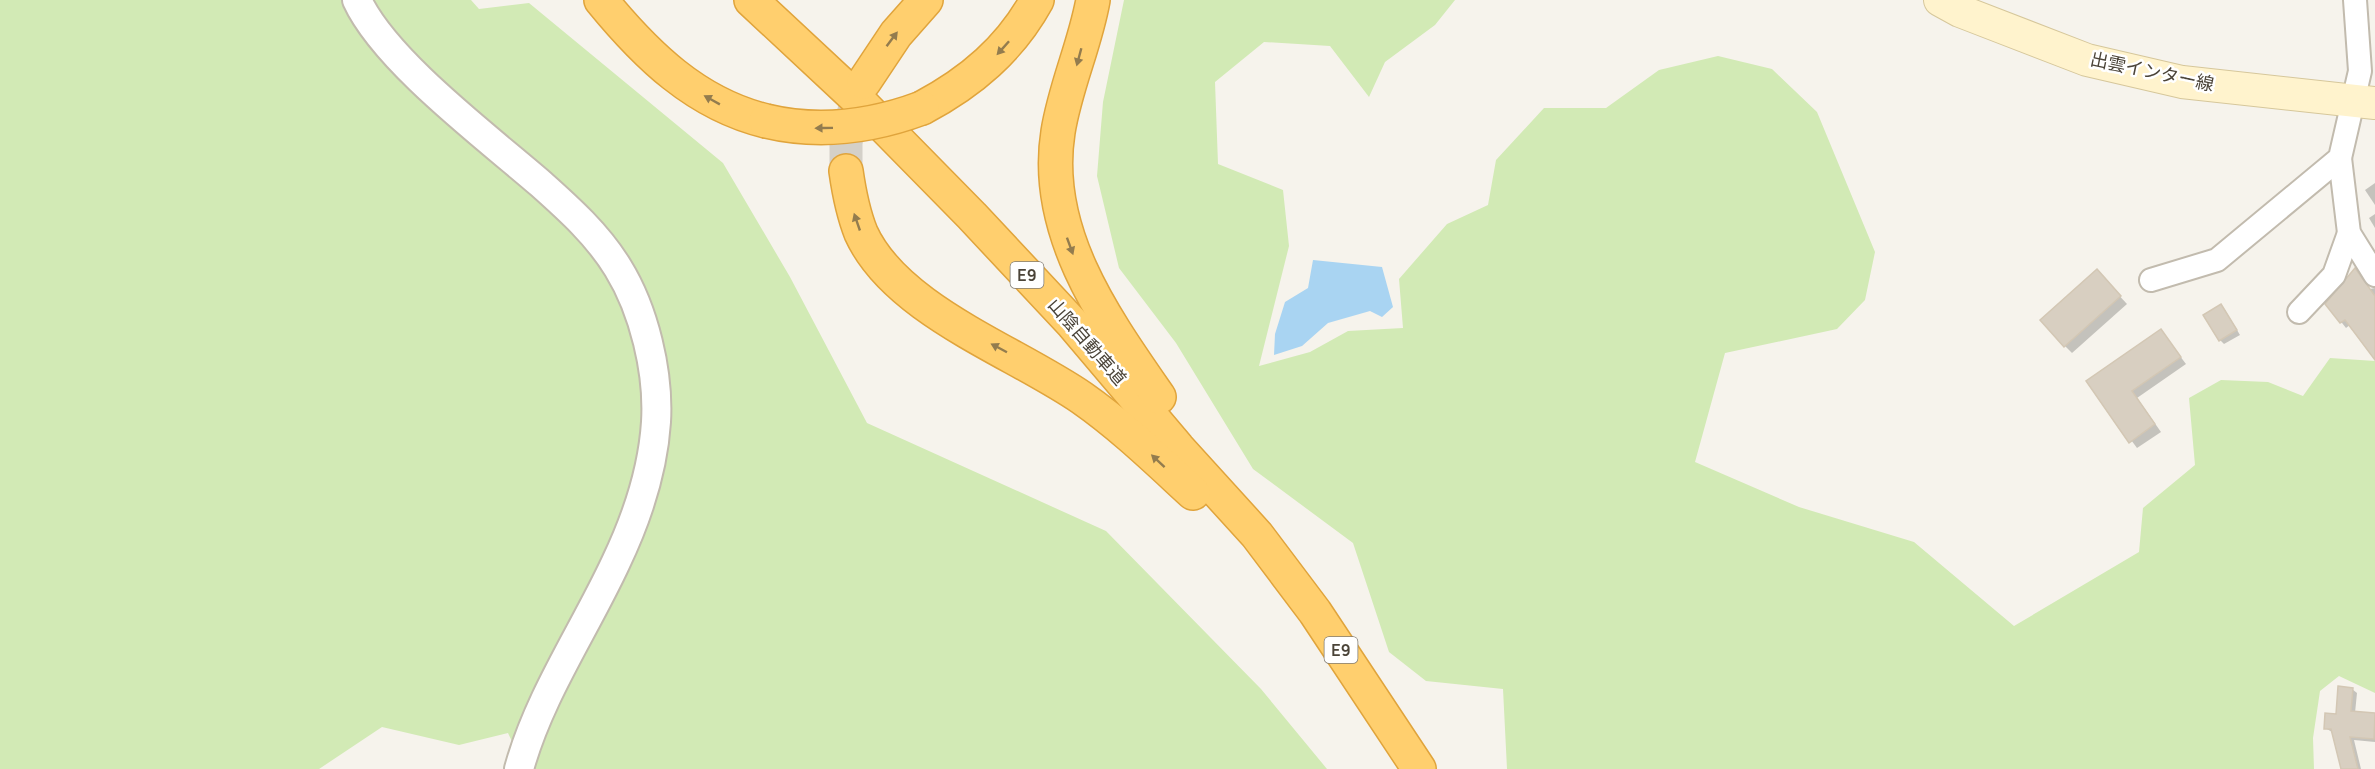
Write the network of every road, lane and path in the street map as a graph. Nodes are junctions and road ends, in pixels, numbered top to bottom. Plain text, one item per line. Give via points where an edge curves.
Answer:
1 (357, 0) edge
2 (602, 0) edge
3 (751, 0) edge
4 (926, 0) edge
5 (1037, 0) edge
6 (1093, 0) edge
7 (1940, 0) edge
8 (2355, 0) edge
9 (2367, 71) edge
10 (865, 96) junction
11 (2365, 102) edge
12 (2340, 158) junction
13 (846, 171) tunnel mouth
14 (2349, 233) junction
15 (2375, 275) edge
16 (2151, 280) dead end
17 (2300, 312) dead end
18 (1252, 539) junction
19 (519, 769) edge
20 (1405, 769) edge
21 (1419, 769) edge

1 - 19 street via 389,46 426,83 597,238 619,268 640,317 653,374 656,422 636,516 528,734
5 -> 2 highway, bridge via 1007,44 955,91 890,119 852,127 815,128 766,121 716,103 684,84 654,59
3 - 10 highway, E9
10 -> 4 highway via 896,34
6 -> 18 highway via 1058,132 1054,189 1070,249 1108,322
7 - 11 main road, 出雲インター線 via 2087,60 2182,82
8 - 9 street
9 - 11 street
10 - 18 highway, 山陰自動車道 / E9 via 1073,324
11 - 12 street
12 - 14 street
12 - 16 street via 2217,260
18 -> 13 highway via 1121,427 1049,377 948,320 897,281 876,259 861,233 850,201
14 - 15 street
14 - 17 street via 2334,275
18 - 20 highway, 山陰自動車道 / E9
18 - 21 highway, 山陰自動車道 / E9 via 1315,612

